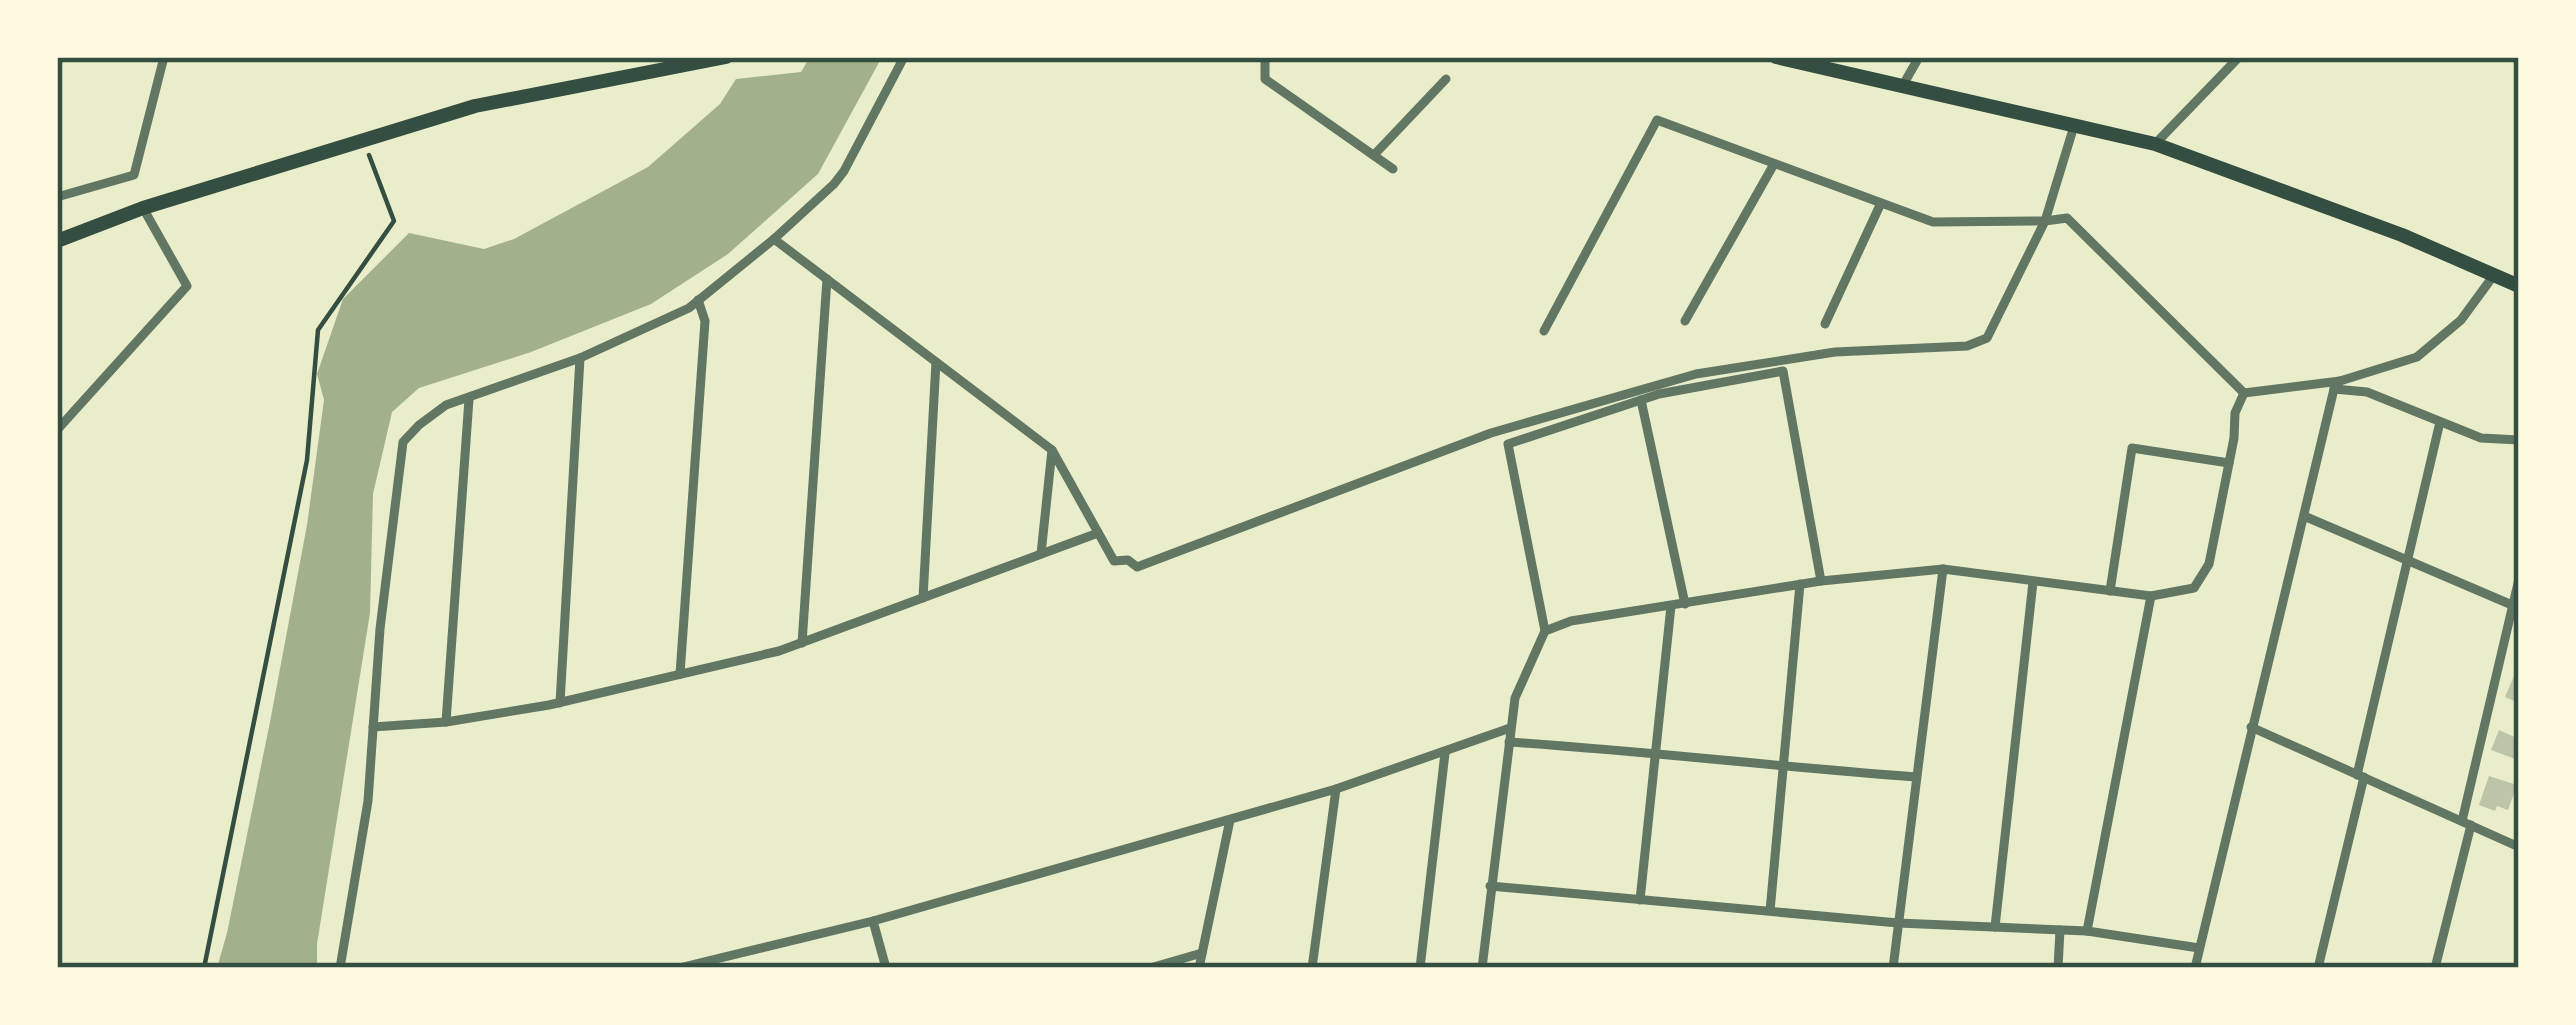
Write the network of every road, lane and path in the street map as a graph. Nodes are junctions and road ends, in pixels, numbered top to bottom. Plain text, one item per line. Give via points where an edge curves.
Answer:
1 (164, 57) edge
2 (726, 57) edge
3 (904, 57) edge
4 (1265, 57) edge
5 (1776, 57) edge
6 (1918, 57) edge
7 (2239, 57) edge
8 (1446, 79) dead end
9 (1903, 85) junction
10 (2074, 126) junction
11 (363, 140) junction
12 (2155, 144) junction
13 (1374, 155) junction
14 (1774, 164) junction
15 (1393, 169) dead end
16 (57, 197) edge
17 (1881, 203) junction
18 (142, 208) junction
19 (2045, 221) junction
20 (774, 239) junction
21 (58, 244) edge
22 (2494, 275) junction
23 (826, 279) junction
24 (2518, 285) edge
25 (698, 300) junction
26 (1685, 321) dead end
27 (1825, 324) dead end
28 (1544, 331) dead end
29 (580, 358) junction
30 (936, 362) junction
31 (2337, 385) junction
32 (2244, 393) junction
33 (469, 399) junction
34 (1641, 400) junction
35 (2440, 422) junction
36 (57, 430) edge
37 (2519, 440) edge
38 (1052, 450) junction
39 (2229, 463) junction
40 (2304, 516) junction
41 (1098, 533) junction
42 (1041, 554) junction
43 (2408, 561) junction
44 (1943, 568) junction
45 (2519, 579) edge
46 (1821, 581) junction
47 (2033, 582) junction
48 (1800, 584) junction
49 (2110, 591) junction
50 (2151, 596) junction
51 (923, 598) junction
52 (1684, 604) junction
53 (1671, 606) junction
54 (2516, 607) edge
55 (1545, 631) junction
56 (802, 643) junction
57 (680, 674) junction
58 (560, 703) junction
59 (446, 722) junction
60 (373, 727) junction
61 (2251, 727) junction
62 (1510, 728) junction
63 (1509, 742) junction
64 (1655, 752) junction
65 (1445, 753) junction
66 (1783, 767) junction
67 (2361, 776) junction
68 (1916, 777) junction
69 (1336, 789) junction
70 (1230, 820) junction
71 (2466, 823) junction
72 (2519, 847) edge
73 (1490, 886) junction
74 (1640, 900) junction
75 (1770, 911) junction
76 (873, 921) junction
77 (1898, 923) junction
78 (1995, 927) junction
79 (2060, 930) junction
80 (2087, 931) junction
81 (2199, 947) junction
82 (1202, 952) junction
83 (204, 968) edge
84 (340, 968) edge
85 (679, 968) edge
86 (886, 968) edge
87 (1150, 968) edge
88 (1199, 968) edge
89 (1312, 968) edge
90 (1420, 968) edge
91 (1482, 968) edge
92 (1893, 968) edge
93 (2058, 968) edge
94 (2195, 968) edge
95 (2318, 968) edge
96 (2435, 968) edge

1 - 16 street via 134,175
2 - 11 main road via 475,106
3 - 20 street via 835,184
4 - 13 street via 1265,79
5 - 9 main road
6 - 9 street
7 - 12 street
8 - 13 street
9 - 10 main road
10 - 12 main road
10 - 19 street
11 - 18 main road
11 - 83 path via 394,221 318,330 307,460
12 - 22 main road
13 - 15 street
14 - 17 street
14 - 26 street
14 - 28 street via 1657,120
17 - 19 street via 1933,222
17 - 27 street
18 - 21 main road
18 - 36 street via 187,286
19 - 32 street via 2067,218
19 - 41 street via 1987,338 1967,346 1835,352 1696,374 1491,433 1137,567 1114,561
20 - 23 street
20 - 25 street
22 - 24 main road
22 - 31 street via 2461,320 2417,357
23 - 30 street
23 - 56 street
25 - 29 street
25 - 57 street via 705,321
29 - 33 street
29 - 58 street
30 - 38 street
30 - 51 street
31 - 32 street
31 - 35 street
31 - 40 street
32 - 39 street
33 - 59 street
33 - 60 street via 446,405 403,442
34 - 46 street via 1783,371
34 - 52 street
34 - 55 street via 1508,444
35 - 37 street via 2481,438
35 - 43 street
38 - 41 street
38 - 42 street
39 - 49 street via 2132,448
39 - 50 street via 2209,564 2194,588
40 - 43 street
40 - 61 street
41 - 42 street
42 - 51 street
43 - 54 street
43 - 67 street
44 - 46 street
44 - 47 street
44 - 68 street
45 - 54 street
46 - 48 street
47 - 49 street
47 - 78 street
48 - 52 street
48 - 66 street
49 - 50 street
50 - 80 street
51 - 56 street
52 - 53 street
53 - 55 street
53 - 64 street
54 - 71 street
55 - 62 street
56 - 57 street
57 - 58 street
58 - 59 street
59 - 60 street
60 - 84 street
61 - 67 street
61 - 81 street
62 - 63 street
62 - 65 street
63 - 64 street
63 - 73 street
64 - 66 street
64 - 74 street
65 - 69 street
65 - 90 street
66 - 68 street
66 - 75 street
67 - 71 street
67 - 95 street
68 - 77 street
69 - 70 street
69 - 89 street
70 - 76 street
70 - 82 street
71 - 72 street
71 - 96 street
73 - 74 street
73 - 91 street
74 - 75 street
75 - 77 street
76 - 85 street
76 - 86 street
77 - 78 street
77 - 92 street
78 - 79 street
79 - 80 street
79 - 93 street
80 - 81 street
81 - 94 street
82 - 87 street
82 - 88 street

